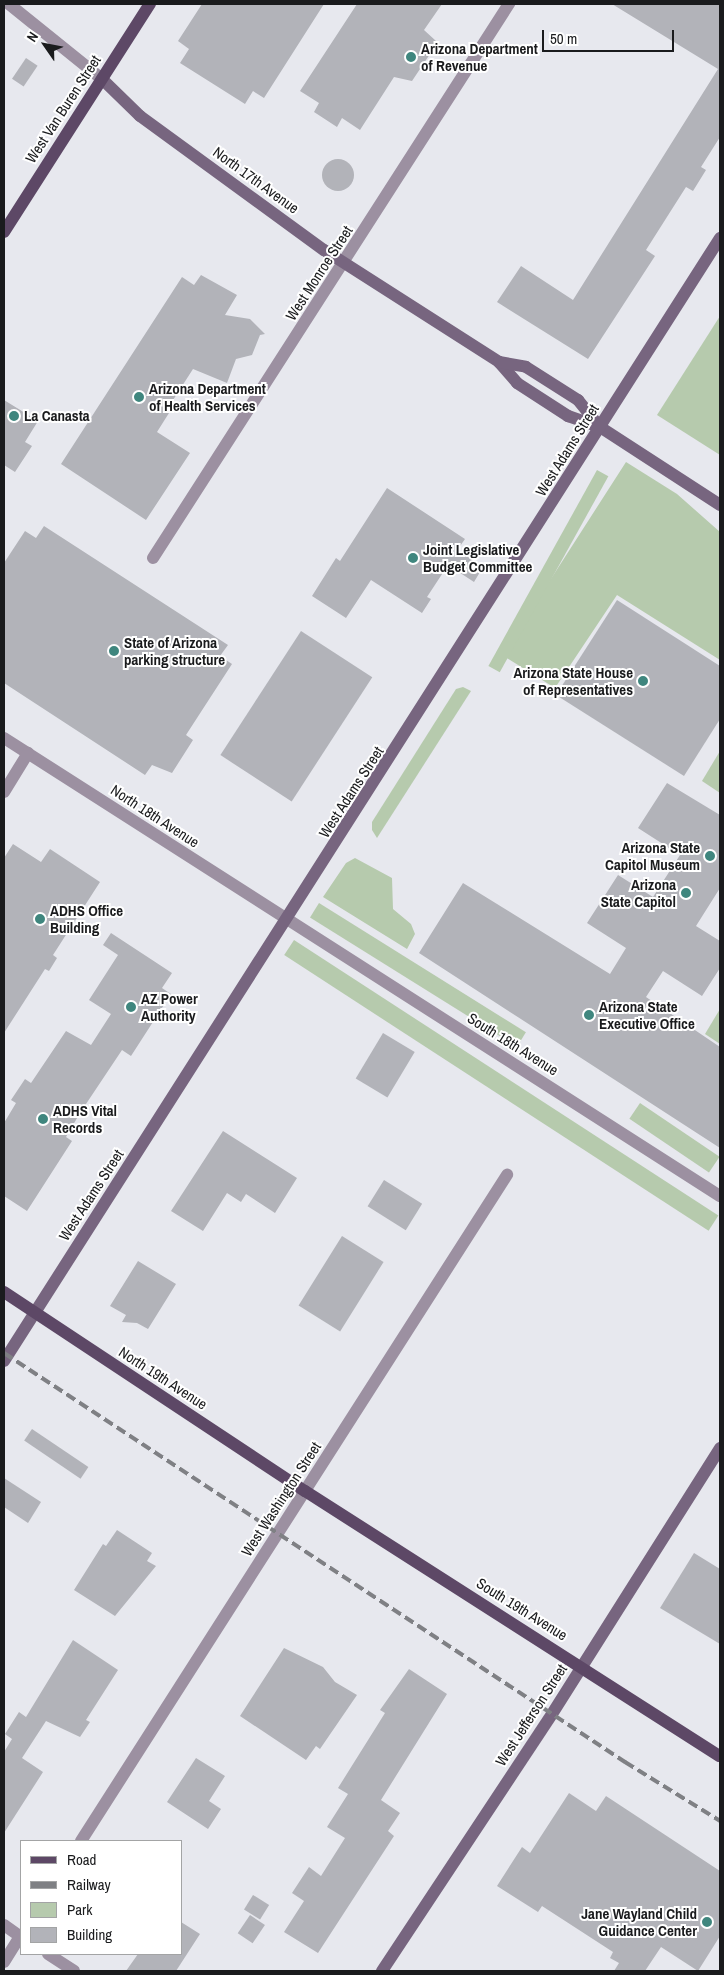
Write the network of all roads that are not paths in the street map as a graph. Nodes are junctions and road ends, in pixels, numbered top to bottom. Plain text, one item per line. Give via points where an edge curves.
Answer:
1 (9, 4) edge
2 (150, 4) edge
3 (509, 4) edge
4 (102, 79) junction
5 (4, 232) edge
6 (720, 238) edge
7 (345, 263) junction
8 (499, 362) junction
9 (600, 427) junction
10 (720, 505) edge
11 (153, 558) dead end
12 (4, 738) edge
13 (28, 753) junction
14 (4, 792) edge
15 (288, 920) junction
16 (507, 1175) dead end
17 (720, 1196) edge
18 (4, 1292) edge
19 (35, 1312) junction
20 (4, 1361) edge
21 (720, 1448) edge
22 (305, 1491) junction
23 (581, 1666) junction
24 (720, 1756) edge
25 (82, 1840) edge
26 (4, 1926) edge
27 (20, 1935) edge
28 (20, 1938) edge
29 (50, 1955) edge
30 (4, 1962) edge
31 (74, 1971) edge
32 (382, 1971) edge

1 - 4 street, North 17th Avenue
2 - 4 main road, West Van Buren Street
3 - 7 street, West Monroe Street
4 - 5 main road, West Van Buren Street
4 - 7 main road, North 17th Avenue via 140,116
6 - 9 main road, West Adams Street
7 - 8 main road, North 17th Avenue
7 - 11 street, West Monroe Street
8 - 9 main road, North 17th Avenue via 517,383 568,416
8 - 9 main road, North 17th Avenue via 526,366 578,400
9 - 10 main road, North 17th Avenue
9 - 15 main road, West Adams Street
12 - 13 street, North 18th Avenue
13 - 14 street
13 - 15 street, North 18th Avenue
15 - 17 street, South 18th Avenue
15 - 19 main road, West Adams Street
16 - 22 street, West Washington Street
18 - 19 main road, North 19th Avenue
19 - 20 main road, West Adams Street
19 - 22 main road, North 19th Avenue
21 - 23 main road, West Jefferson Street
22 - 23 main road, South 19th Avenue
22 - 25 street, West Washington Street
23 - 24 main road, South 19th Avenue
23 - 32 main road, West Jefferson Street
26 - 27 street
28 - 30 street
29 - 31 street

